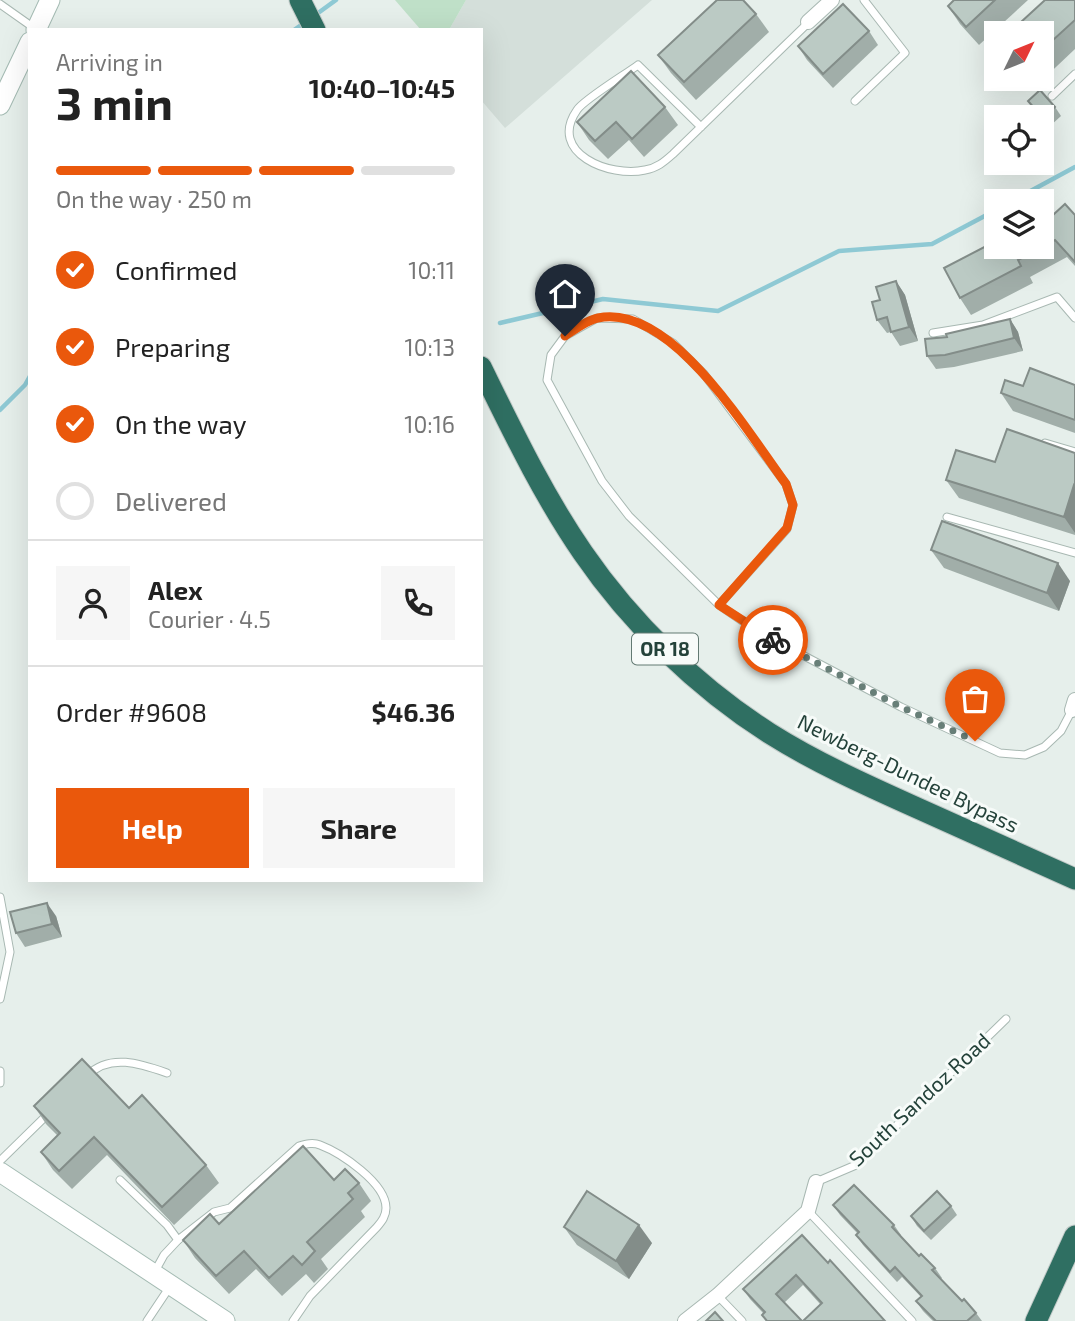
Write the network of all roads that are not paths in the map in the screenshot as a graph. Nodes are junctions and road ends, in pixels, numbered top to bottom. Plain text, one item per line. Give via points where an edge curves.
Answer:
1 (50, 0) edge
2 (300, 0) edge
3 (832, 0) edge
4 (864, 0) edge
5 (0, 4) edge
6 (808, 22) joint
7 (33, 28) edge
8 (37, 28) edge
9 (314, 28) edge
10 (28, 46) edge
11 (1075, 75) edge
12 (1052, 96) dead end
13 (855, 101) dead end
14 (0, 105) edge
15 (701, 127) junction
16 (1075, 318) edge
17 (933, 333) dead end
18 (483, 371) edge
19 (1036, 440) edge
20 (1075, 452) edge
21 (947, 517) dead end
22 (1075, 552) edge
23 (719, 605) junction
24 (1074, 705) edge
25 (1075, 879) edge
26 (0, 897) edge
27 (0, 999) edge
28 (1006, 1019) dead end
29 (0, 1071) edge
30 (167, 1073) dead end
31 (85, 1078) edge
32 (0, 1083) edge
33 (55, 1107) edge
34 (0, 1161) edge
35 (0, 1172) edge
36 (120, 1180) edge
37 (816, 1182) joint
38 (808, 1211) junction
39 (1075, 1236) edge
40 (178, 1240) junction
41 (154, 1273) junction
42 (172, 1285) junction
43 (718, 1295) junction
44 (148, 1320) edge
45 (225, 1321) edge
46 (293, 1321) edge
47 (685, 1321) edge
48 (742, 1321) edge
49 (912, 1321) edge
50 (1036, 1321) edge

1 - 8 main road
2 - 9 highway
3 - 6 street
4 - 13 lane via 905,54
5 - 7 lane
6 - 15 lane
10 - 14 main road
11 - 12 lane
15 - 15 lane via 659,166 642,171 612,171 592,162 570,144 567,134 577,108 638,65
16 - 17 lane via 1057,297 983,325
18 - 25 highway, Newberg-Dundee Bypass / OR 18 via 530,465 583,553 657,642 700,681 768,733 837,770
19 - 20 lane
21 - 22 lane
23 - 23 lane via 629,516 602,481 547,380 551,355 565,336 597,318 633,319 673,342 704,374 786,484 793,505 787,528
23 - 24 lane via 757,631 888,700 1000,753 1025,755 1044,747 1061,731
26 - 27 lane via 10,953
28 - 37 lane, South Sandoz Road via 856,1165
29 - 32 lane
30 - 31 lane via 114,1061 94,1068
33 - 34 lane
35 - 41 main road
36 - 40 lane
37 - 38 street, South Sandoz Road
38 - 43 street
38 - 49 lane
39 - 50 highway
40 - 41 lane
40 - 46 lane via 214,1212 230,1208 299,1146 319,1144 356,1167 384,1199 384,1219 310,1296
41 - 42 main road
42 - 44 lane
42 - 45 main road
43 - 47 street
43 - 48 lane

